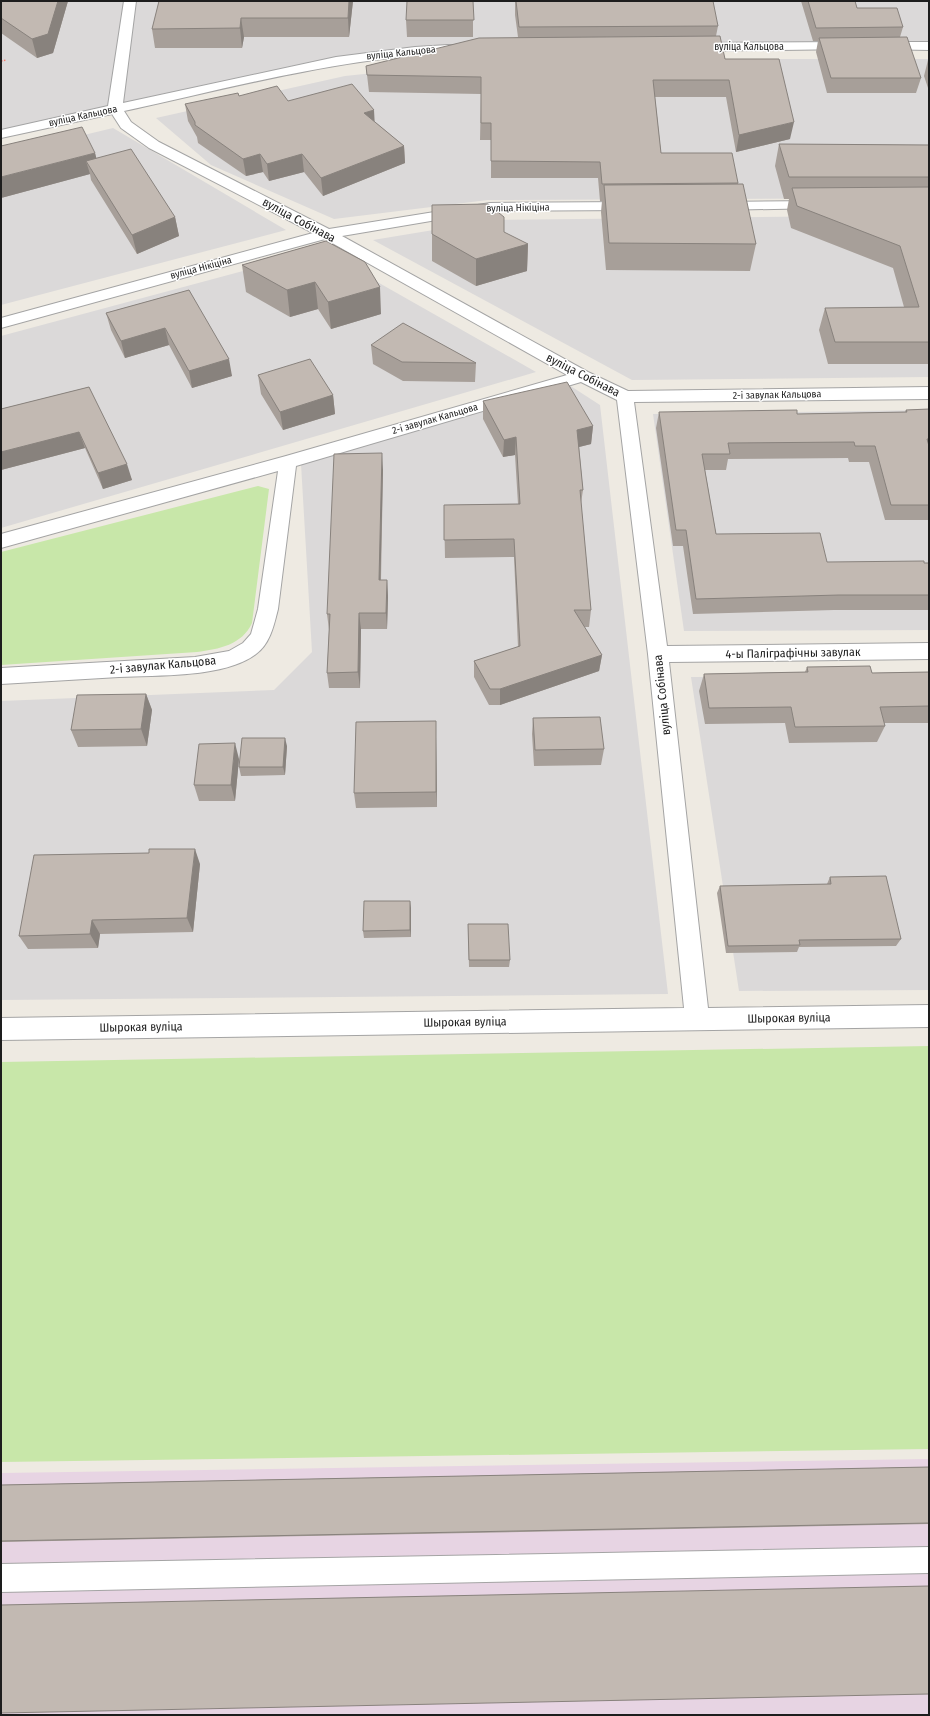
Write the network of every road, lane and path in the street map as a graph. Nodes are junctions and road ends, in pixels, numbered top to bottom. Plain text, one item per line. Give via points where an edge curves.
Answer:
1 (130, 1) edge
2 (929, 46) edge
3 (682, 47) edge
4 (475, 49) edge
5 (6, 60) dead end
6 (1, 61) edge
7 (115, 110) junction
8 (1, 134) edge
9 (829, 205) edge
10 (648, 206) edge
11 (703, 206) edge
12 (327, 234) junction
13 (1, 323) edge
14 (582, 376) junction
15 (929, 393) edge
16 (625, 397) junction
17 (288, 462) junction
18 (1, 541) edge
19 (929, 651) edge
20 (658, 654) junction
21 (1, 676) edge
22 (929, 1016) edge
23 (697, 1019) junction
24 (1, 1029) edge
25 (929, 1560) edge
26 (1, 1578) edge

1 - 7 street
2 - 3 street, вуліца Кальцова
4 - 7 street, вуліца Кальцова via 428,49 336,61
5 - 6 path
7 - 8 street, вуліца Кальцова
7 - 12 street, вуліца Собінава via 126,125 154,145
9 - 11 street
10 - 12 street, вуліца Нікіціна via 490,207
12 - 13 street, вуліца Нікіціна
12 - 14 street, вуліца Собінава
14 - 16 street, вуліца Собінава
14 - 17 street, 2-і завулак Кальцова
15 - 16 street, 2-і завулак Кальцова
16 - 20 street, вуліца Собінава
17 - 18 street, 2-і завулак Кальцова
17 - 21 street, 2-і завулак Кальцова via 268,609 256,643 236,656 195,665
19 - 20 street, 4-ы Паліграфічны завулак
20 - 23 street, вуліца Собінава
22 - 23 street, Шырокая вуліца
23 - 24 street, Шырокая вуліца
25 - 26 lane

